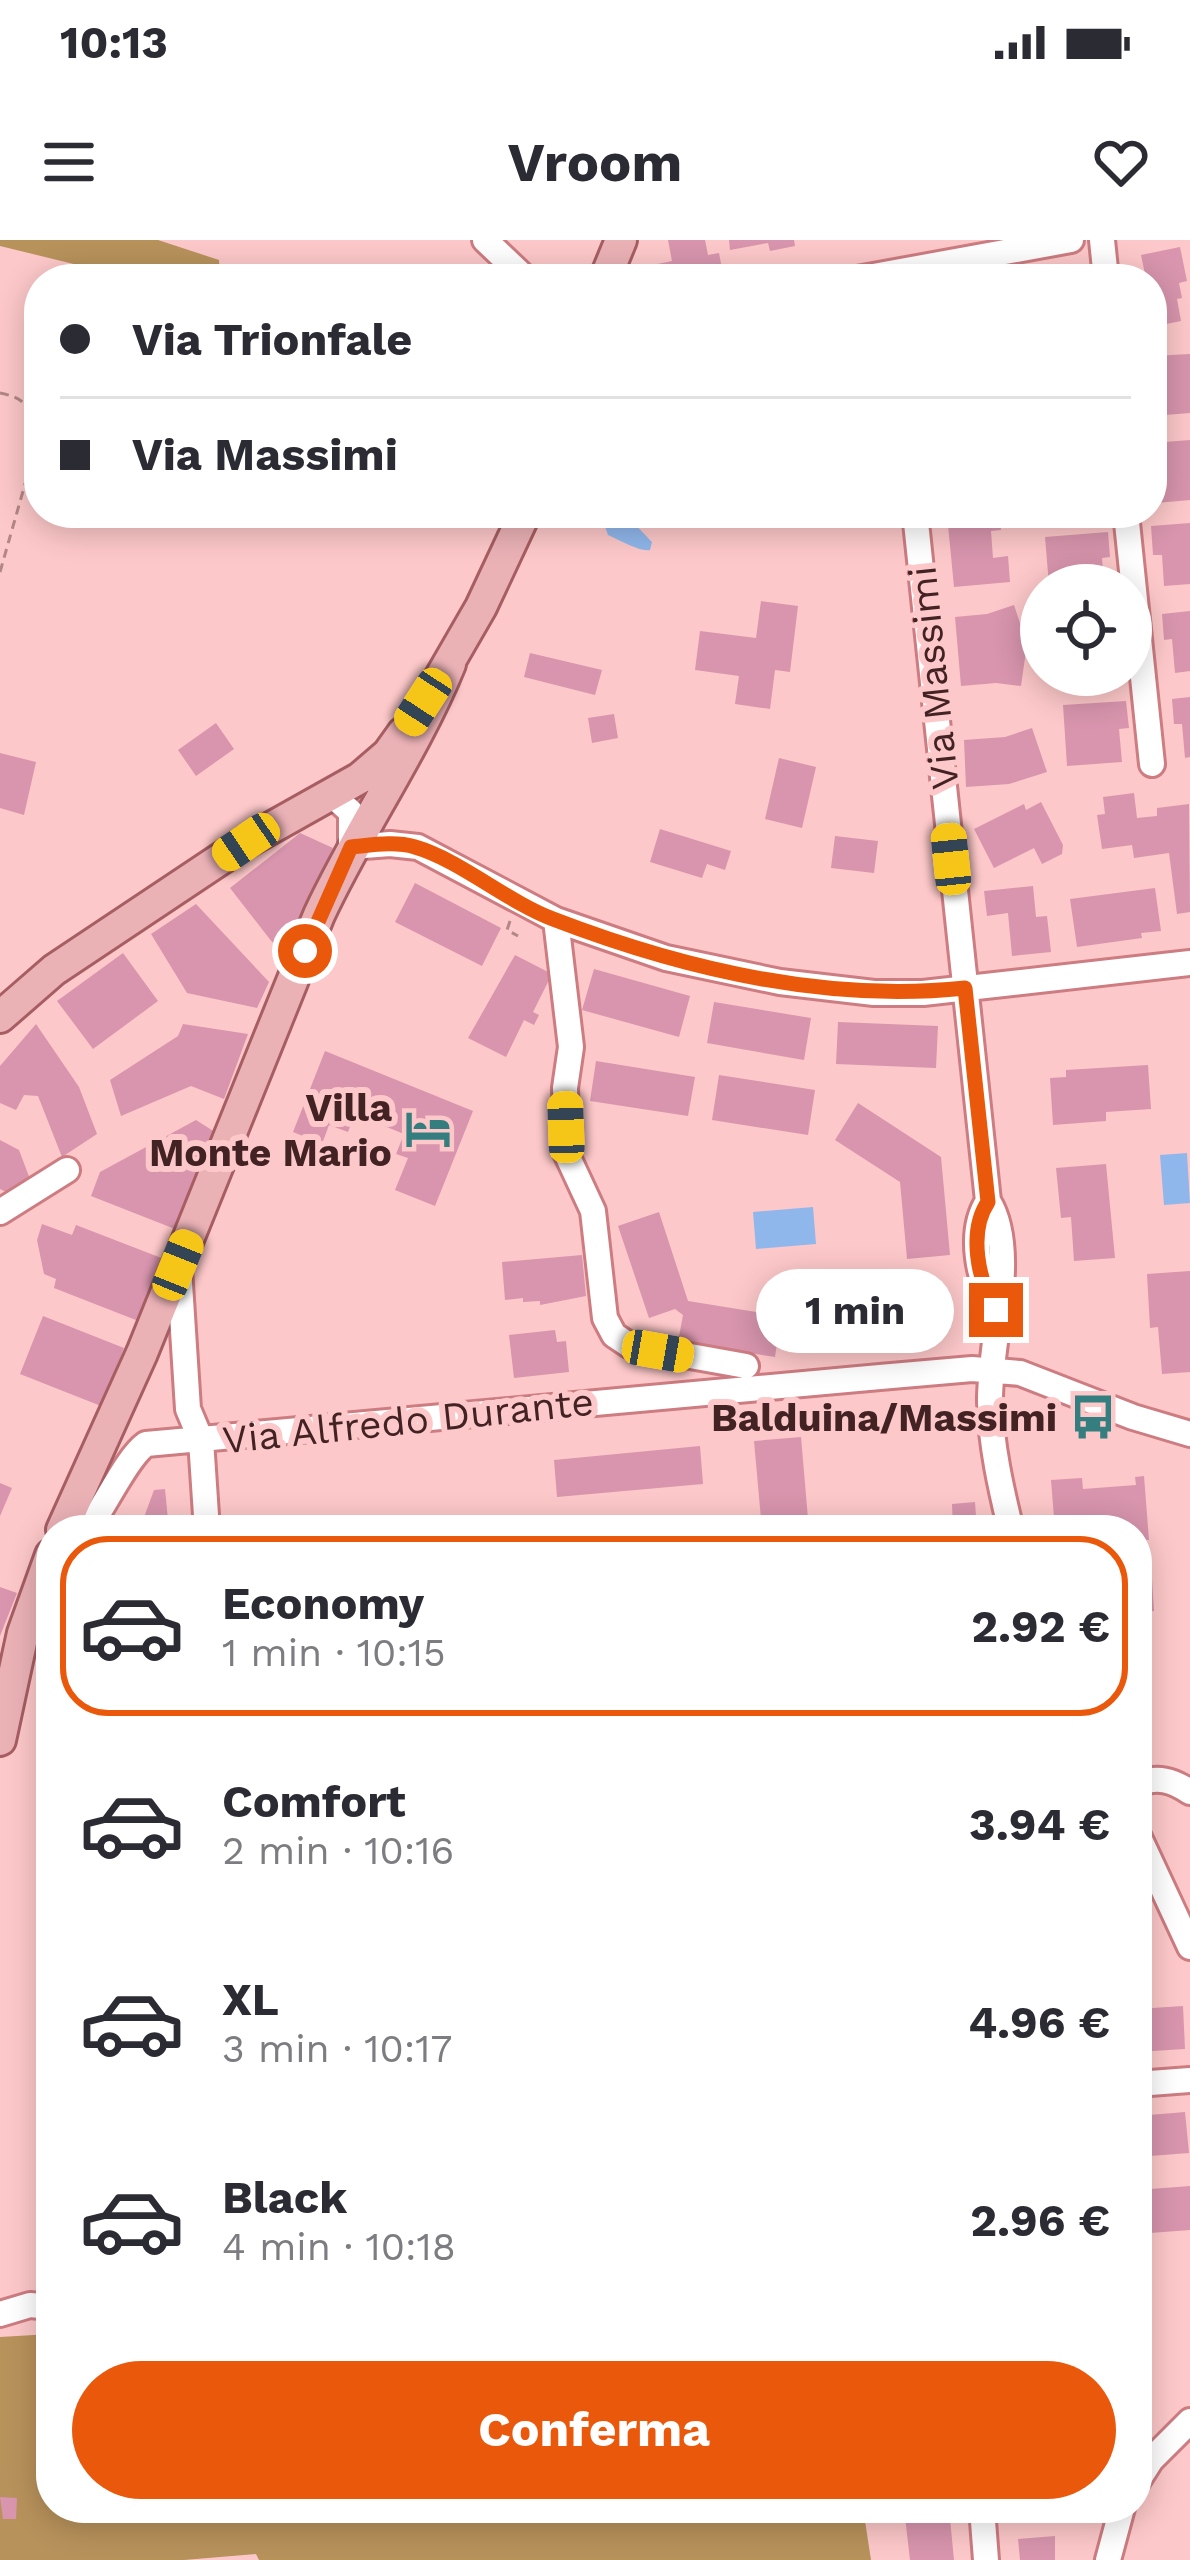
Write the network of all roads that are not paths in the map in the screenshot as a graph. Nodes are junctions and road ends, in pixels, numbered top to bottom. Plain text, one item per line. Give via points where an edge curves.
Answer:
1 (484, 240) edge
2 (1071, 240) edge
3 (510, 264) edge
4 (937, 264) edge
5 (518, 528) edge
6 (917, 528) edge
7 (1128, 528) edge
8 (450, 664) junction
9 (1152, 764) dead end
10 (333, 796) junction
11 (351, 847) junction
12 (556, 920) junction
13 (1190, 963) edge
14 (965, 988) junction
15 (0, 1017) edge
16 (68, 1170) dead end
17 (0, 1212) edge
18 (178, 1265) junction
19 (746, 1366) dead end
20 (991, 1369) junction
21 (1190, 1434) edge
22 (201, 1440) junction
23 (69, 1515) edge
24 (97, 1515) edge
25 (206, 1515) edge
26 (1008, 1515) edge
27 (36, 1601) edge
28 (0, 1740) edge
29 (1152, 1780) edge
30 (1190, 1792) edge
31 (1152, 1865) edge
32 (1190, 1947) edge
33 (1190, 2080) edge
34 (1152, 2083) edge
35 (36, 2306) edge
36 (0, 2314) edge
37 (1190, 2421) edge
38 (1152, 2459) edge
39 (983, 2523) edge
40 (1118, 2523) edge
41 (986, 2560) edge
42 (1108, 2560) edge

1 - 3 street
2 - 4 street
5 - 8 main road
6 - 14 street, Via Massimi
7 - 9 street
8 - 10 main road via 388,754
8 - 11 main road
10 - 11 street via 351,812
10 - 15 main road via 246,842 72,957
11 - 12 street via 418,847
11 - 18 main road
12 - 14 street via 666,958 780,982 874,992
12 - 19 street via 571,1047 567,1155 593,1210 605,1318 629,1345
13 - 14 street
14 - 20 street, Via Massimi via 1003,1287
16 - 17 street
18 - 22 street via 188,1409
18 - 23 main road
20 - 21 street, Via Alfredo Durante via 1042,1379
20 - 22 street, Via Alfredo Durante
20 - 26 street, Via Massimi
22 - 24 street, Via Alfredo Durante via 142,1446
22 - 25 street
27 - 28 main road
29 - 30 street
31 - 32 street
33 - 34 street
35 - 36 street
37 - 38 street
39 - 41 street
40 - 42 street

